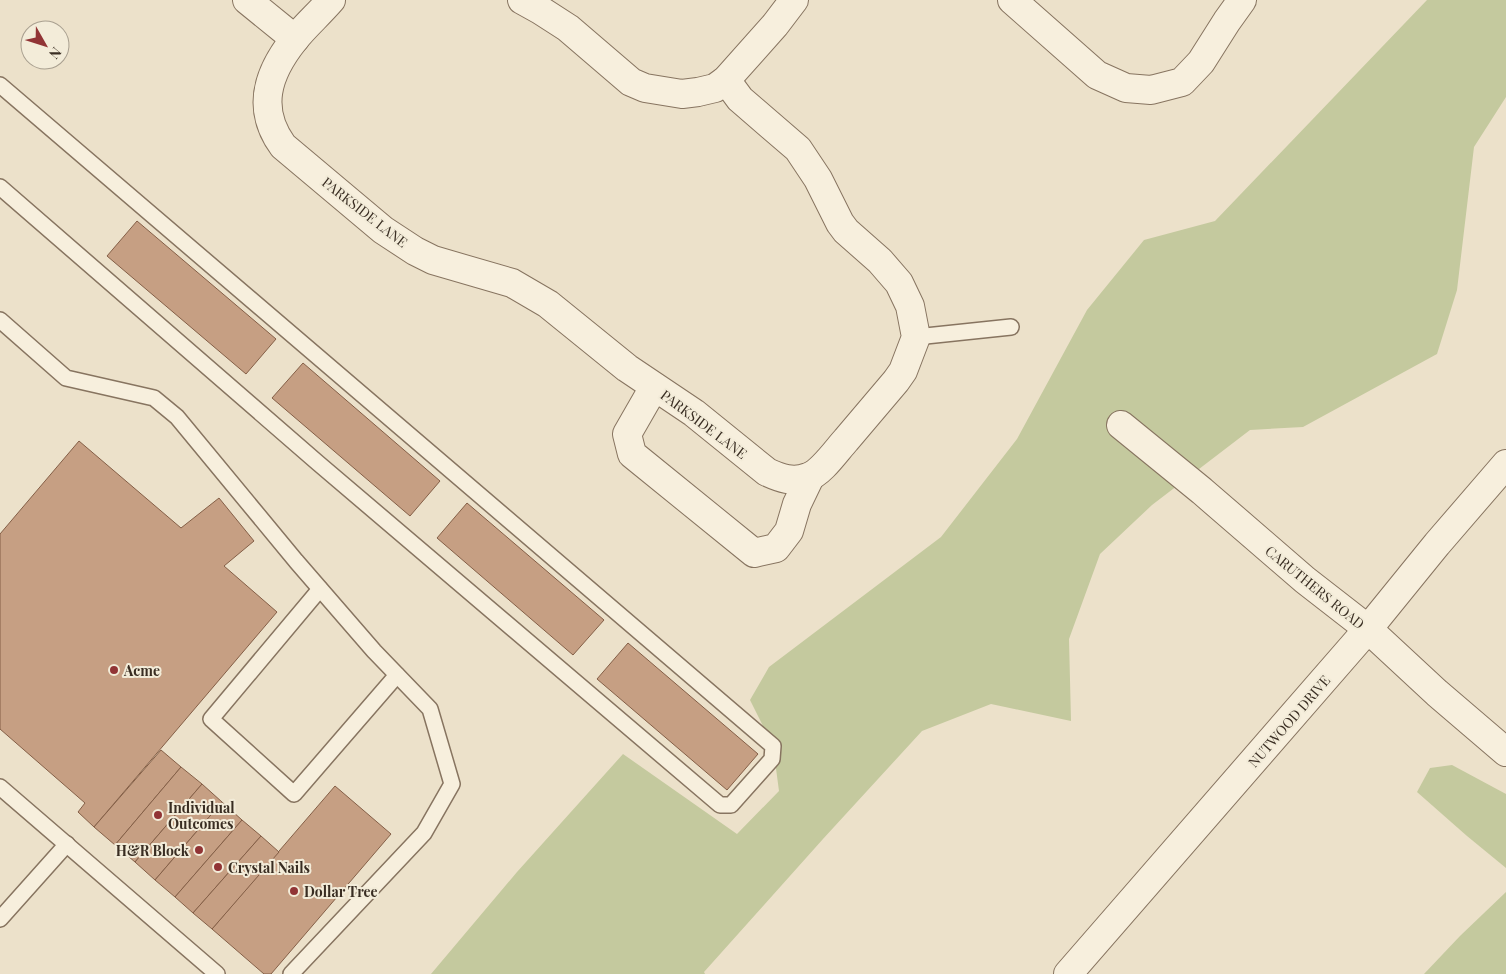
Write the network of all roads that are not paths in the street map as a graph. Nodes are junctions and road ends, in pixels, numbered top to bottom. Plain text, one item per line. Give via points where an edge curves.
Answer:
1 (248, 0) edge
2 (330, 0) edge
3 (522, 0) edge
4 (794, 0) edge
5 (1012, 0) edge
6 (1242, 0) edge
7 (295, 39) junction
8 (726, 80) junction
9 (0, 85) edge
10 (0, 187) edge
11 (0, 320) edge
12 (1012, 327) dead end
13 (916, 337) junction
14 (654, 387) junction
15 (1121, 426) dead end
16 (1506, 464) edge
17 (810, 477) junction
18 (320, 589) junction
19 (1368, 630) junction
20 (397, 675) junction
21 (1506, 752) edge
22 (0, 786) edge
23 (67, 844) junction
24 (0, 919) edge
25 (217, 974) edge
26 (291, 974) edge
27 (1068, 974) edge

1 - 7 street
2 - 7 street, PARKSIDE LANE
3 - 8 street via 568,28 631,82 645,88 682,94 714,88
4 - 8 street
5 - 6 street via 1097,75 1126,88 1151,90 1182,82 1201,62
7 - 14 street, PARKSIDE LANE via 275,69 268,94 269,121 283,146 383,230 415,252 495,276 528,291
8 - 13 street via 740,99 798,149 843,227 899,283 910,306
9 - 10 lane via 773,746 772,759 731,805 720,805
11 - 18 lane via 66,378 154,398 178,417
12 - 13 lane
13 - 17 street via 904,371 826,463
14 - 17 street, PARKSIDE LANE via 694,413 767,472 791,480
14 - 17 street via 627,434 632,454 754,553 776,548 790,531 797,504
15 - 19 street, CARUTHERS ROAD
16 - 19 street, NUTWOOD DRIVE
18 - 20 lane
18 - 20 lane via 211,719 294,794
19 - 21 street, CARUTHERS ROAD
19 - 27 street, NUTWOOD DRIVE
20 - 26 lane via 430,709 452,784 424,833
22 - 23 lane
23 - 24 lane
23 - 25 lane

